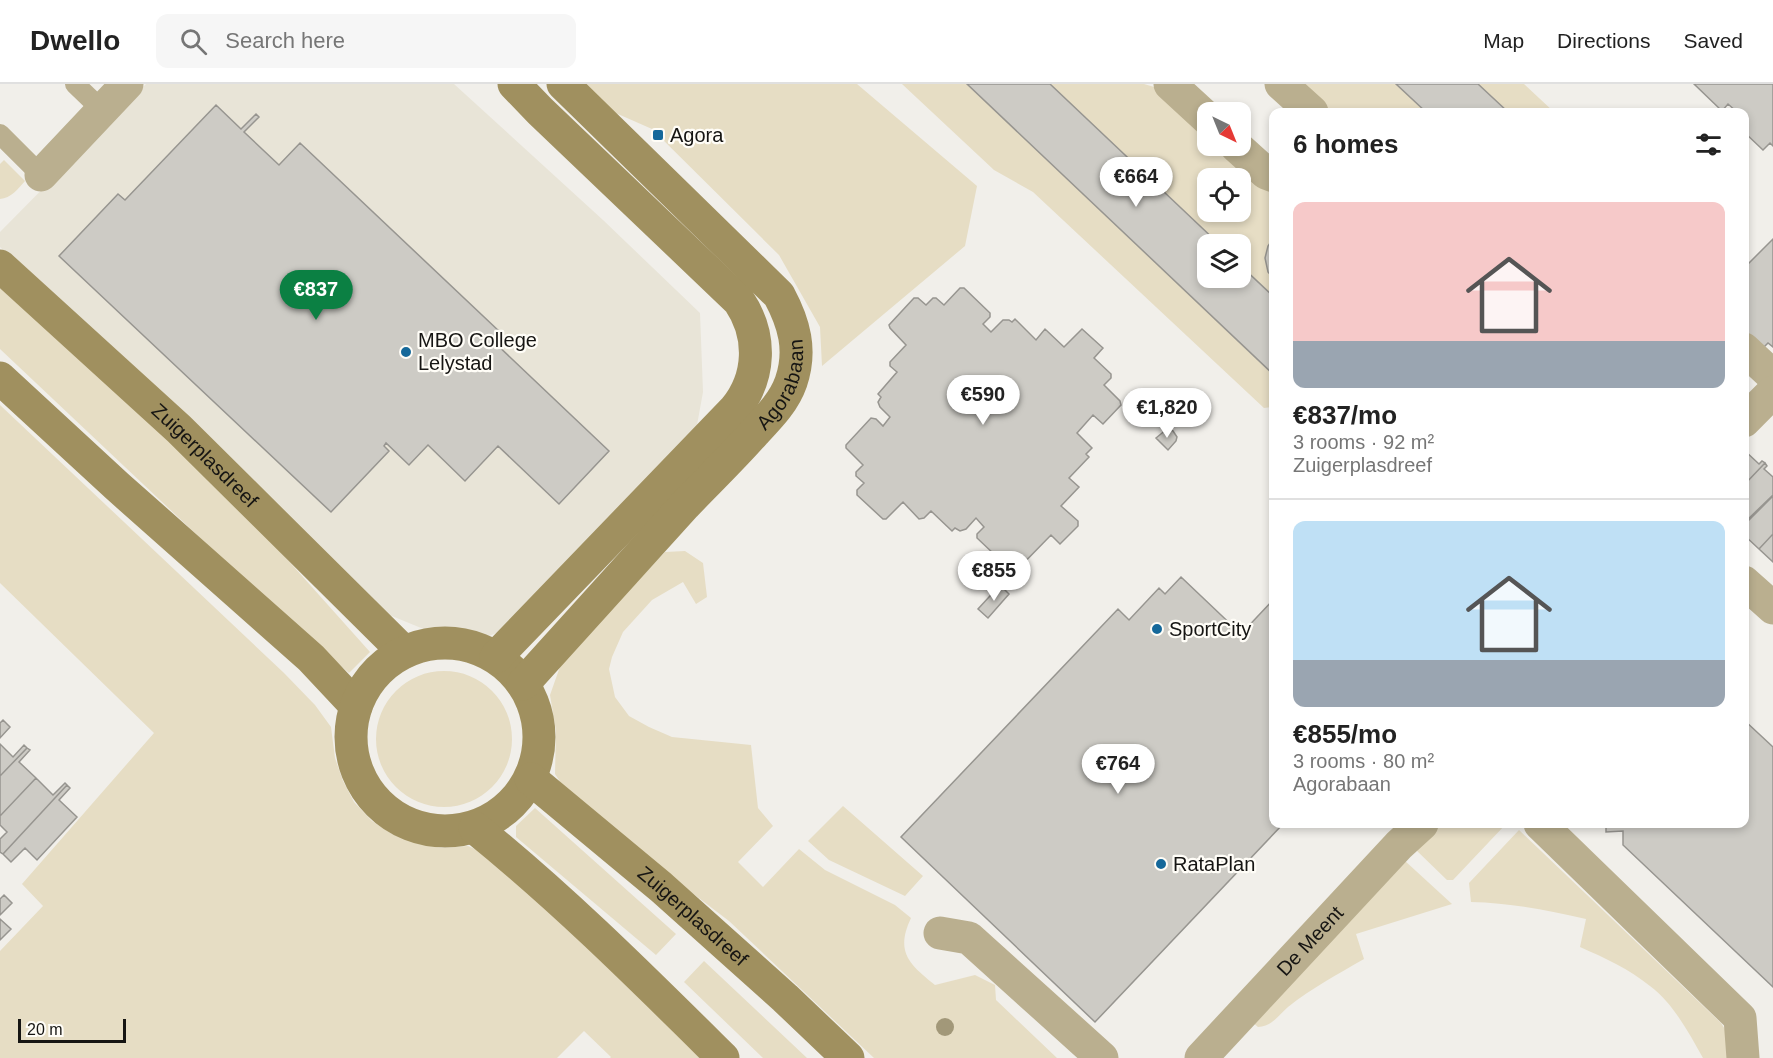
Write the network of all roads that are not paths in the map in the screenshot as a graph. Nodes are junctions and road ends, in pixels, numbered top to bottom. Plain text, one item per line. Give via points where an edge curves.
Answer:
1 (75, 84) edge
2 (127, 84) edge
3 (514, 84) edge
4 (563, 84) edge
5 (1170, 84) edge
6 (1281, 84) edge
7 (1308, 108) edge
8 (1197, 109) edge
9 (102, 110) junction
10 (0, 134) edge
11 (1247, 156) edge
12 (1269, 174) edge
13 (41, 175) joint
14 (0, 266) edge
15 (1749, 354) edge
16 (1773, 376) edge
17 (0, 378) edge
18 (1773, 392) edge
19 (1749, 416) edge
20 (1749, 586) edge
21 (1773, 608) edge
22 (404, 652) junction
23 (496, 657) junction
24 (523, 684) junction
25 (356, 706) junction
26 (531, 779) junction
27 (475, 828) junction
28 (1418, 828) edge
29 (1544, 828) edge
30 (940, 933) dead end
31 (723, 1058) edge
32 (848, 1058) edge
33 (1102, 1058) edge
34 (1201, 1058) edge
35 (1743, 1058) edge

1 - 9 lane
2 - 9 street
3 - 23 main road, Agorabaan via 739,301 753,329 755,367 750,387 735,408
4 - 24 main road, Agorabaan via 779,295 795,334 796,361 791,381 775,410
5 - 8 street
6 - 7 street
9 - 13 street
10 - 13 lane
11 - 12 street
14 - 22 main road, Zuigerplasdreef via 179,429
15 - 16 street
17 - 25 main road via 311,658
18 - 19 street
20 - 21 street
22 - 23 main road via 434,643 466,645
22 - 25 main road via 375,674
23 - 24 main road
24 - 26 main road via 532,698 540,730 540,747
25 - 27 main road via 350,735 354,765 367,792 388,814 415,828 445,833
26 - 27 main road via 507,809
26 - 32 main road, Zuigerplasdreef via 661,887
27 - 31 main road via 615,952
28 - 34 street, De Meent
29 - 35 street via 1740,1018
30 - 33 street via 969,938

